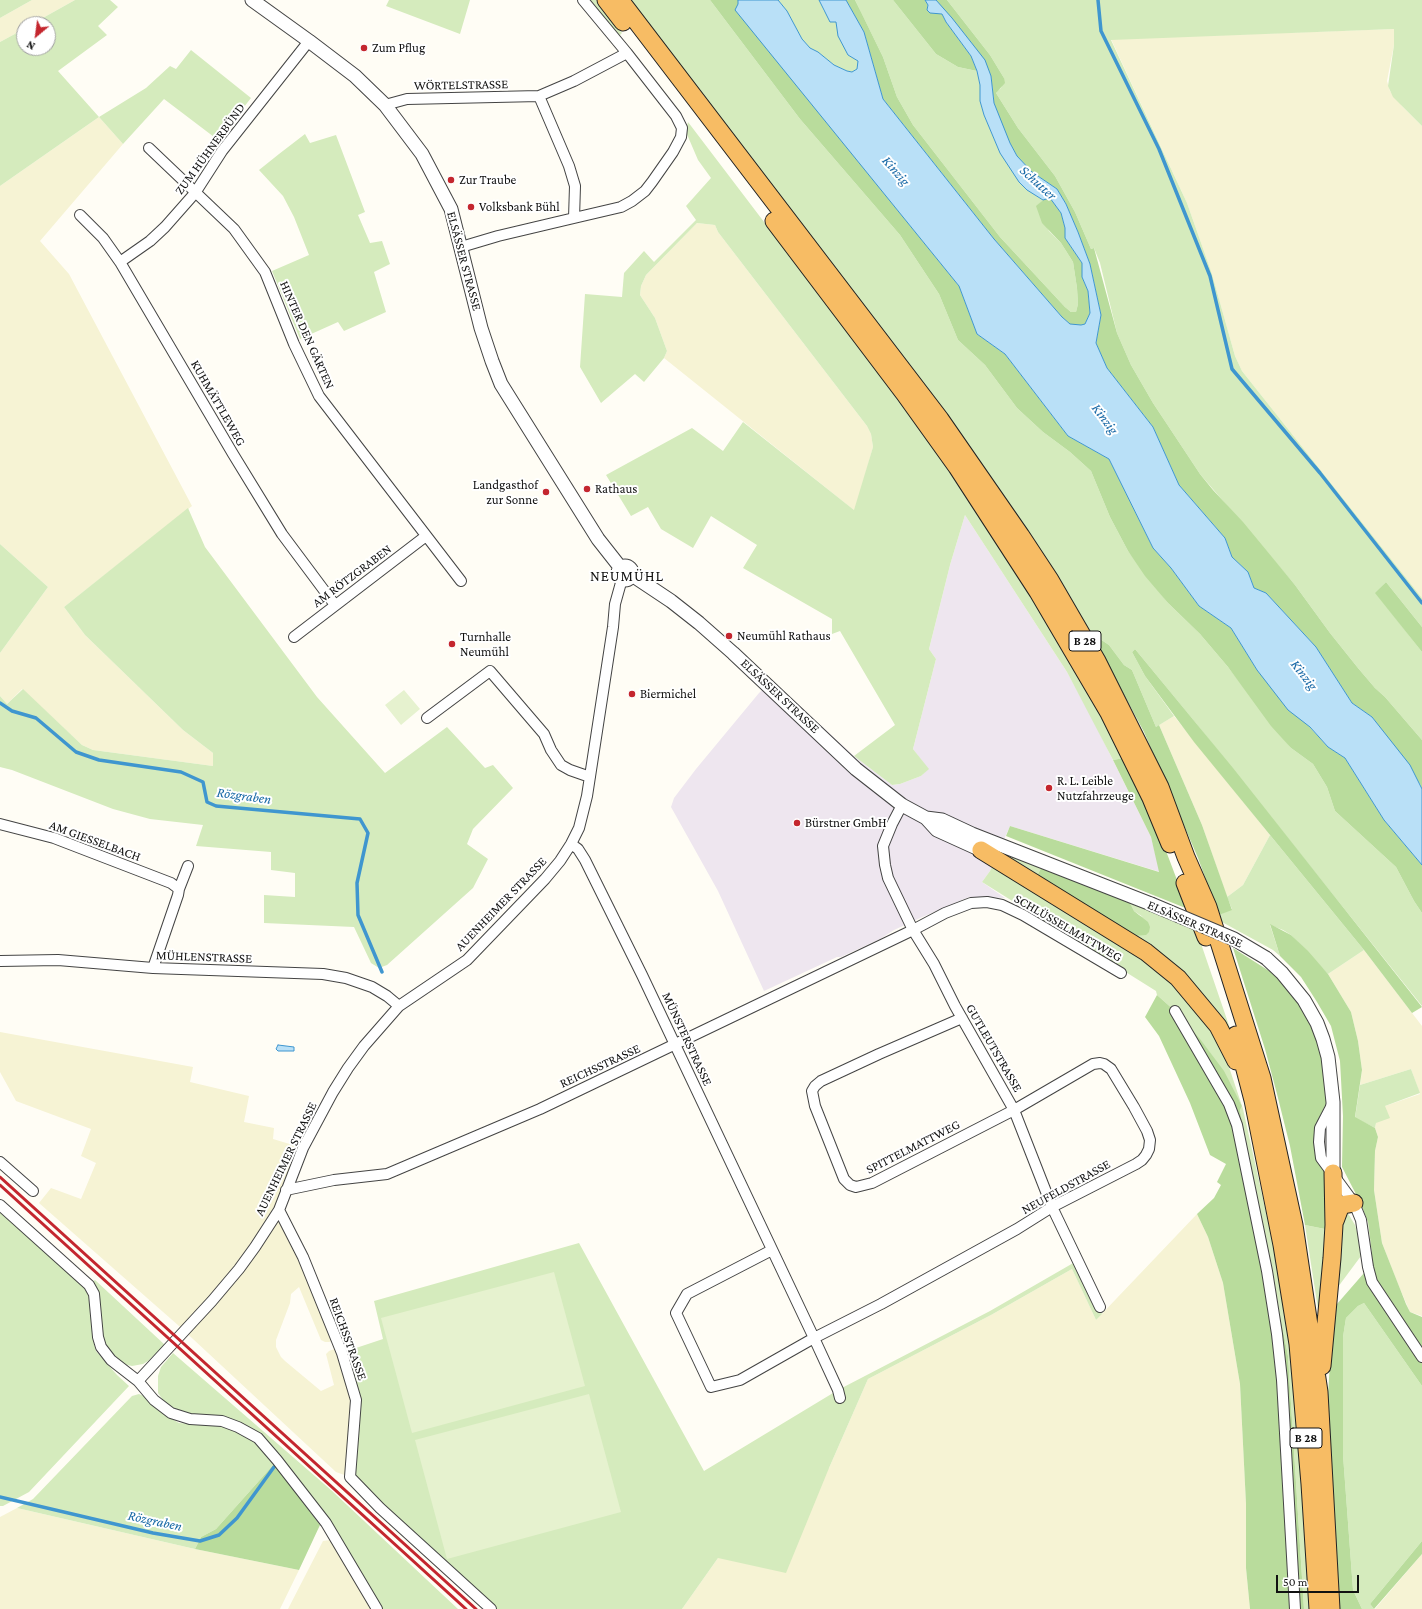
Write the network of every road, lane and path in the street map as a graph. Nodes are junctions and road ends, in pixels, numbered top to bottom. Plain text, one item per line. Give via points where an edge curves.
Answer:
1 (252, 0) edge
2 (583, 0) edge
3 (606, 0) edge
4 (620, 0) edge
5 (309, 41) junction
6 (627, 53) junction
7 (539, 96) junction
8 (385, 105) junction
9 (149, 148) dead end
10 (196, 193) junction
11 (80, 215) dead end
12 (574, 218) junction
13 (462, 247) junction
14 (120, 262) junction
15 (426, 536) junction
16 (625, 574) junction
17 (461, 581) dead end
18 (335, 605) junction
19 (294, 637) dead end
20 (427, 718) dead end
21 (590, 777) junction
22 (902, 805) junction
23 (0, 824) edge
24 (571, 844) junction
25 (986, 846) junction
26 (188, 866) dead end
27 (179, 889) junction
28 (913, 930) junction
29 (0, 961) edge
30 (153, 968) junction
31 (1121, 973) dead end
32 (398, 1006) junction
33 (1175, 1011) dead end
34 (962, 1018) junction
35 (675, 1045) junction
36 (1253, 1100) junction
37 (1014, 1110) junction
38 (0, 1162) edge
39 (1333, 1173) junction
40 (286, 1190) junction
41 (33, 1191) dead end
42 (1354, 1203) junction
43 (0, 1204) edge
44 (1052, 1206) junction
45 (279, 1210) junction
46 (1334, 1225) junction
47 (772, 1250) junction
48 (1100, 1307) dead end
49 (814, 1338) junction
50 (1422, 1357) edge
51 (138, 1381) junction
52 (1319, 1392) junction
53 (840, 1398) dead end
54 (377, 1609) edge
55 (491, 1609) edge
56 (1295, 1609) edge
57 (1318, 1609) edge
58 (1330, 1609) edge

1 - 5 street, ELSÄSSER STRASSE
2 - 6 street
3 - 36 highway, B 28 via 904,393 957,467 1064,633 1109,713 1151,798 1178,862 1225,996
4 - 52 highway, B 28 via 961,450 1050,580 1119,703 1160,787 1208,907 1262,1078 1294,1225
5 - 8 street, ELSÄSSER STRASSE via 355,76
5 - 10 street, ZUM HÜHNERBÜND via 222,151
6 - 7 street, WÖRTELSTRASSE
6 - 12 street via 676,116 682,128 681,137 660,172 645,191 632,201 621,208
7 - 8 street, WÖRTELSTRASSE via 407,99
7 - 12 street via 575,186
8 - 13 street, ELSÄSSER STRASSE via 422,154 451,209
9 - 10 street, HINTER DEN GÄRTEN
10 - 14 street, ZUM HÜHNERBÜND via 165,228
10 - 15 street, HINTER DEN GÄRTEN via 234,230 265,272 294,344 319,396
11 - 14 street, KUHMÄTTLEWEG via 103,238
12 - 13 street
13 - 16 street, ELSÄSSER STRASSE via 481,328 501,384 598,539
14 - 18 street, KUHMÄTTLEWEG via 282,534
15 - 17 street, HINTER DEN GÄRTEN
15 - 18 street, AM RÖTZGRABEN
16 - 21 street, AUENHEIMER STRASSE via 615,604
16 - 22 street, ELSÄSSER STRASSE via 671,601 699,623 856,769
18 - 19 street, AM RÖTZGRABEN
20 - 21 street via 490,671 544,734 550,750 561,765
21 - 24 street, AUENHEIMER STRASSE via 578,828
22 - 25 street, ELSÄSSER STRASSE via 926,818 937,830
22 - 28 street, GUTLEUTSTRASSE via 883,846 883,854 888,878
23 - 27 street, AM GIESSELBACH via 54,838 171,883
24 - 32 street, AUENHEIMER STRASSE via 545,879 467,960
24 - 35 street, MÜNSTERSTRASSE via 585,860
25 - 36 highway via 1146,952 1178,978 1218,1026
25 - 39 street, ELSÄSSER STRASSE, bridge via 1150,904 1234,939 1266,958 1282,973 1296,988 1317,1023 1328,1057 1333,1102
26 - 27 street
27 - 30 street
28 - 31 street, SCHLÜSSELMATTWEG via 971,903 987,902 1002,905
28 - 34 street, GUTLEUTSTRASSE
28 - 35 street, REICHSSTRASSE
29 - 30 street, MÜHLENSTRASSE via 58,960
30 - 32 street, MÜHLENSTRASSE via 323,974 346,978 372,987
32 - 40 street, AUENHEIMER STRASSE via 348,1068 303,1148
33 - 56 street via 1228,1104 1237,1125 1267,1271 1282,1380
34 - 37 street, GUTLEUTSTRASSE
34 - 37 street, SPITTELMATTWEG via 879,1054 815,1086 812,1091 815,1106 844,1179 856,1187 872,1183
35 - 40 street, REICHSSTRASSE via 540,1109 388,1174 334,1180
35 - 47 street, MÜNSTERSTRASSE
36 - 57 highway, B 28 via 1282,1245 1298,1344
37 - 44 street, GUTLEUTSTRASSE
37 - 44 street, NEUFELDSTRASSE via 1093,1064 1100,1063 1111,1069 1147,1131 1149,1149 1142,1160
38 - 41 street
39 - 42 street
39 - 46 highway
40 - 45 street, AUENHEIMER STRASSE
42 - 46 highway via 1341,1205
42 - 50 street via 1361,1220 1372,1282
43 - 51 street via 88,1284 94,1294 101,1347 111,1360
44 - 48 street, GUTLEUTSTRASSE
44 - 49 street, NEUFELDSTRASSE via 1017,1229
45 - 51 street, AUENHEIMER STRASSE via 239,1269
45 - 55 street, REICHSSTRASSE via 303,1257 342,1353 356,1400 350,1476 380,1508
46 - 52 highway
47 - 49 street, MÜNSTERSTRASSE
47 - 49 street via 688,1294 676,1313 711,1386 740,1380
49 - 53 street, MÜNSTERSTRASSE
51 - 54 street via 154,1400 171,1413 190,1419 222,1421 258,1438 326,1523
52 - 58 highway, B 28

